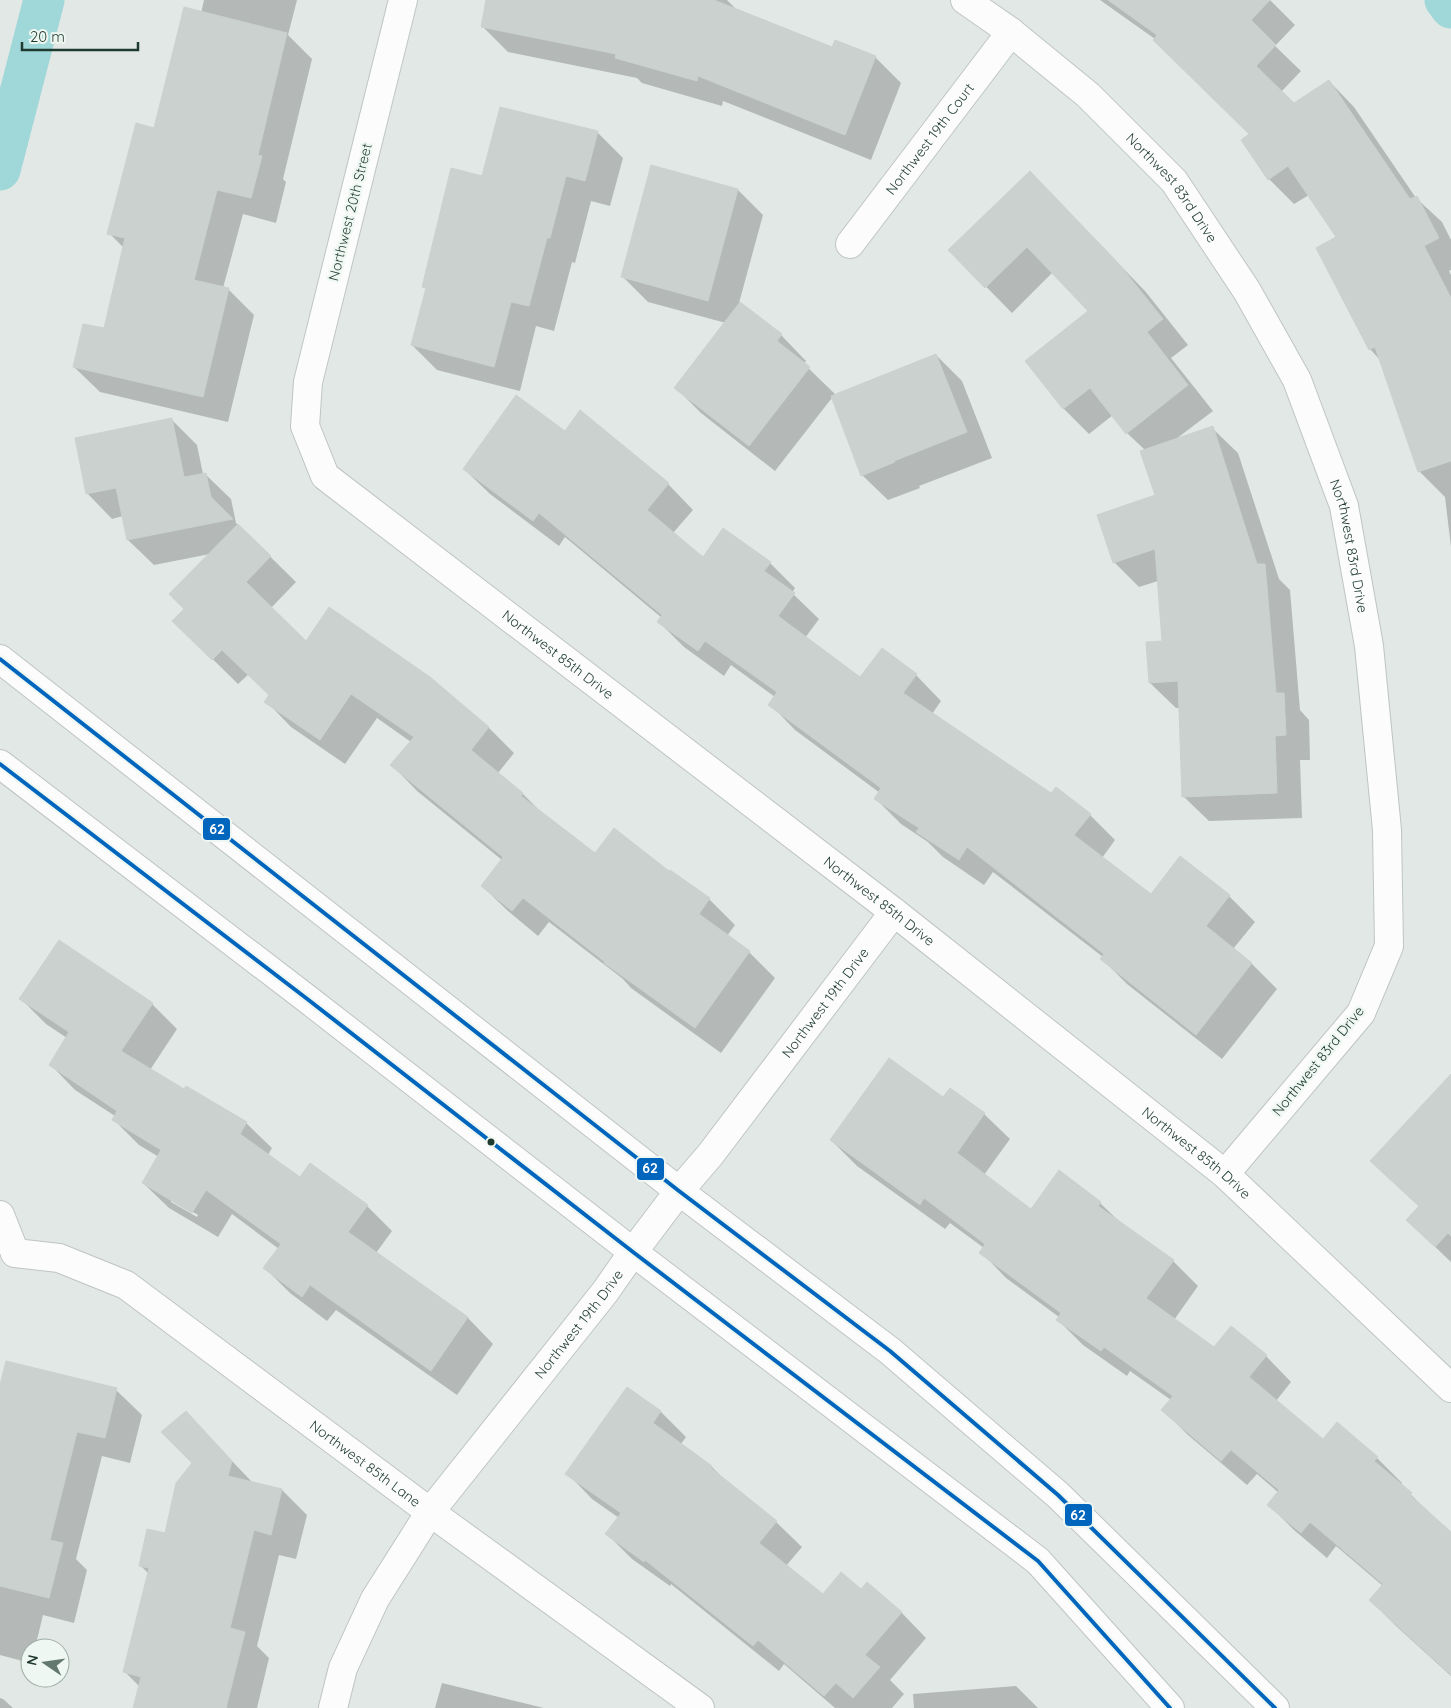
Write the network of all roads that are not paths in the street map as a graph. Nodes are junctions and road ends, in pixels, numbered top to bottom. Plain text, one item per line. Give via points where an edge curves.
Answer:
1 (403, 0) edge
2 (965, 0) edge
3 (1011, 32) junction
4 (850, 244) dead end
5 (304, 426) joint
6 (0, 659) edge
7 (0, 764) edge
8 (894, 912) junction
9 (1225, 1174) junction
10 (679, 1191) junction
11 (0, 1215) edge
12 (632, 1252) junction
13 (7, 1259) edge
14 (1451, 1388) edge
15 (430, 1512) junction
16 (333, 1708) edge
17 (700, 1708) edge
18 (1170, 1708) edge
19 (1275, 1708) edge

1 - 5 street, Northwest 20th Street via 308,382
2 - 3 street, Northwest 83rd Drive
3 - 4 street, Northwest 19th Court
3 - 9 street, Northwest 83rd Drive via 1088,95 1174,181 1247,291 1297,380 1344,506 1369,646 1387,830 1389,946 1361,1013
5 - 8 street, Northwest 85th Drive via 325,476
6 - 10 street
7 - 12 street
8 - 9 street, Northwest 85th Drive
8 - 10 street, Northwest 19th Drive via 710,1155
9 - 14 street, Northwest 85th Drive
10 - 12 street, Northwest 19th Drive
10 - 19 street via 890,1352 1058,1495
11 - 13 street
12 - 15 street, Northwest 19th Drive via 605,1292
12 - 18 street via 1038,1561
13 - 15 street, Northwest 85th Lane via 59,1258 126,1285
15 - 16 street, Northwest 19th Drive via 375,1599 343,1668
15 - 17 street, Northwest 85th Lane

